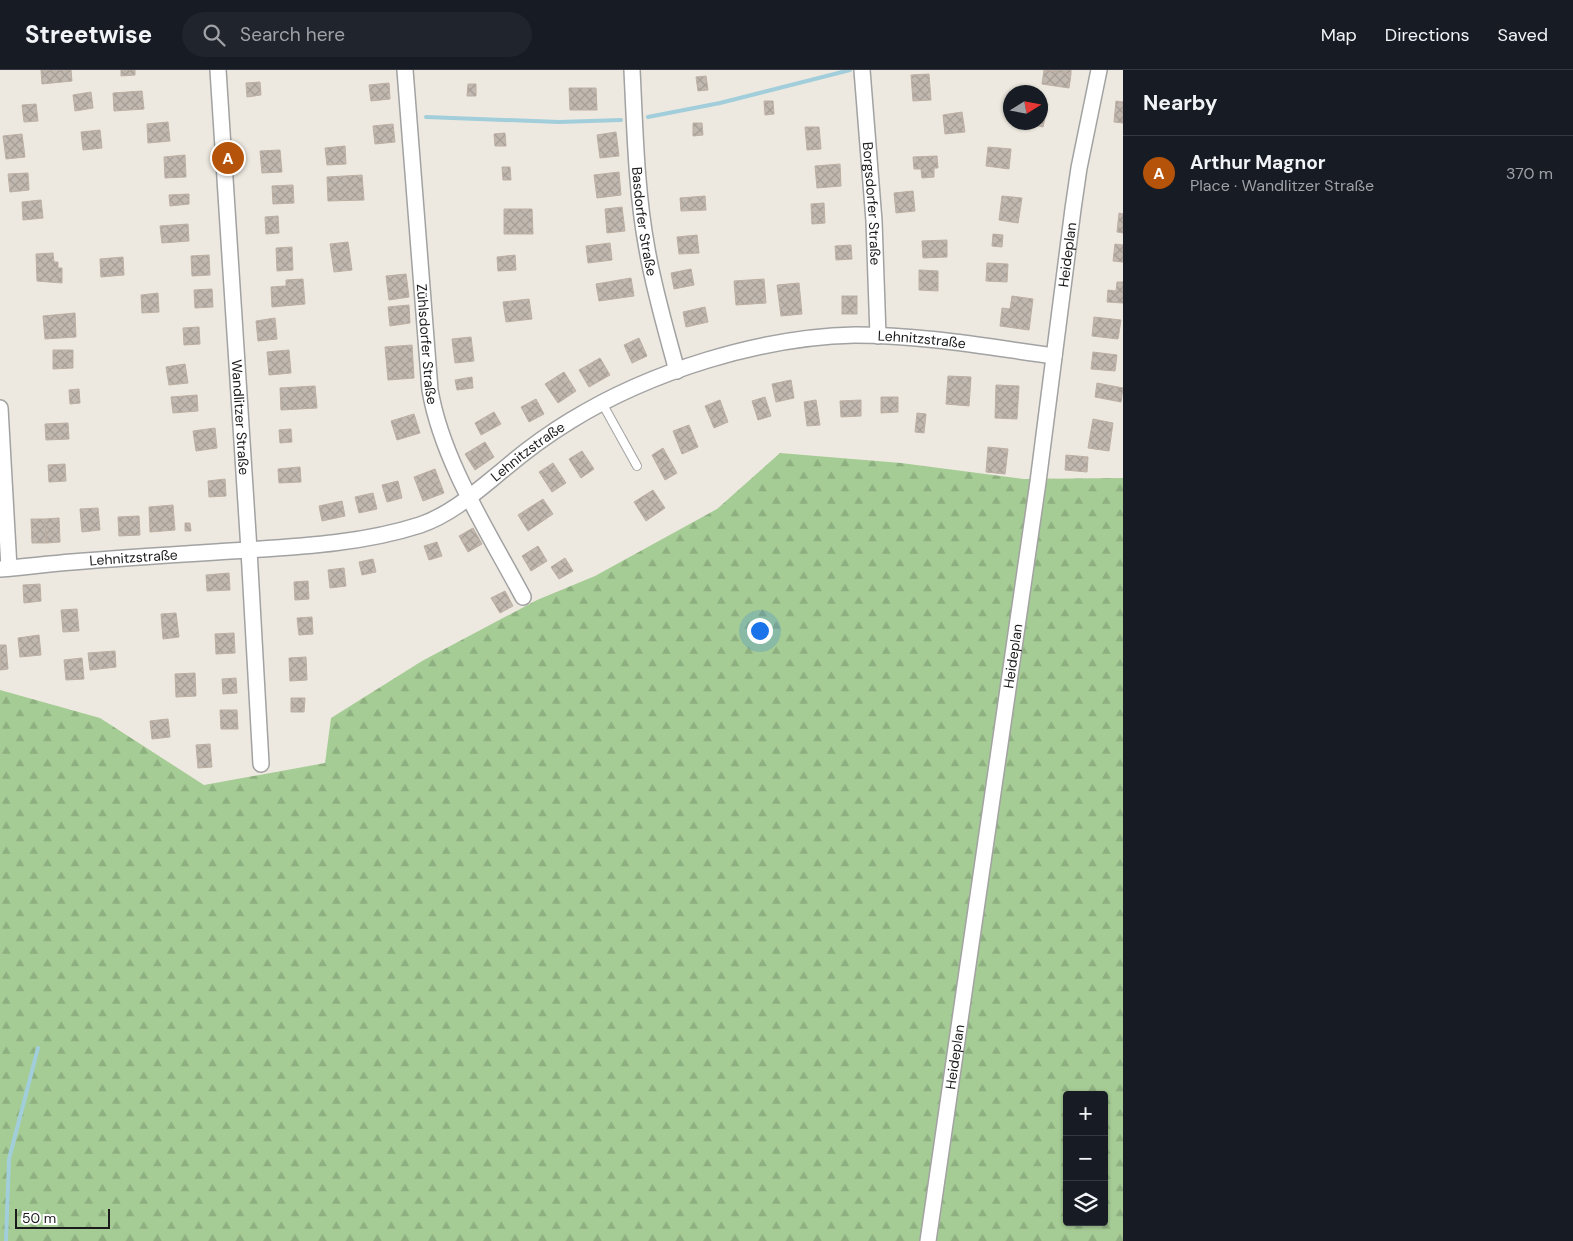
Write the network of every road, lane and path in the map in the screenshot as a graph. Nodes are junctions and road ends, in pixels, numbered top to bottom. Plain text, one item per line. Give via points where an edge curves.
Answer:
1 (218, 70) edge
2 (405, 70) edge
3 (632, 70) edge
4 (862, 70) edge
5 (1099, 70) edge
6 (878, 336) junction
7 (1054, 356) junction
8 (677, 371) junction
9 (602, 403) junction
10 (0, 408) edge
11 (637, 466) dead end
12 (470, 497) junction
13 (249, 550) junction
14 (5, 568) edge
15 (523, 597) dead end
16 (261, 764) dead end
17 (928, 1241) edge

1 - 13 street, Wandlitzer Straße
2 - 12 street, Zühlsdorfer Straße via 430,390 439,429
3 - 8 street, Basdorfer Straße via 644,230 654,284
4 - 6 street, Borgsdorfer Straße via 874,222
5 - 7 street, Heideplan via 1077,184
6 - 7 street, Lehnitzstraße
6 - 8 street, Lehnitzstraße via 836,336 785,342
7 - 17 street, Heideplan
8 - 9 street, Lehnitzstraße
9 - 11 lane
9 - 12 street, Lehnitzstraße via 539,442
10 - 14 street
12 - 13 street, Lehnitzstraße via 430,521 383,535
12 - 15 street, Zühlsdorfer Straße
13 - 14 street, Lehnitzstraße
13 - 16 street, Wandlitzer Straße

